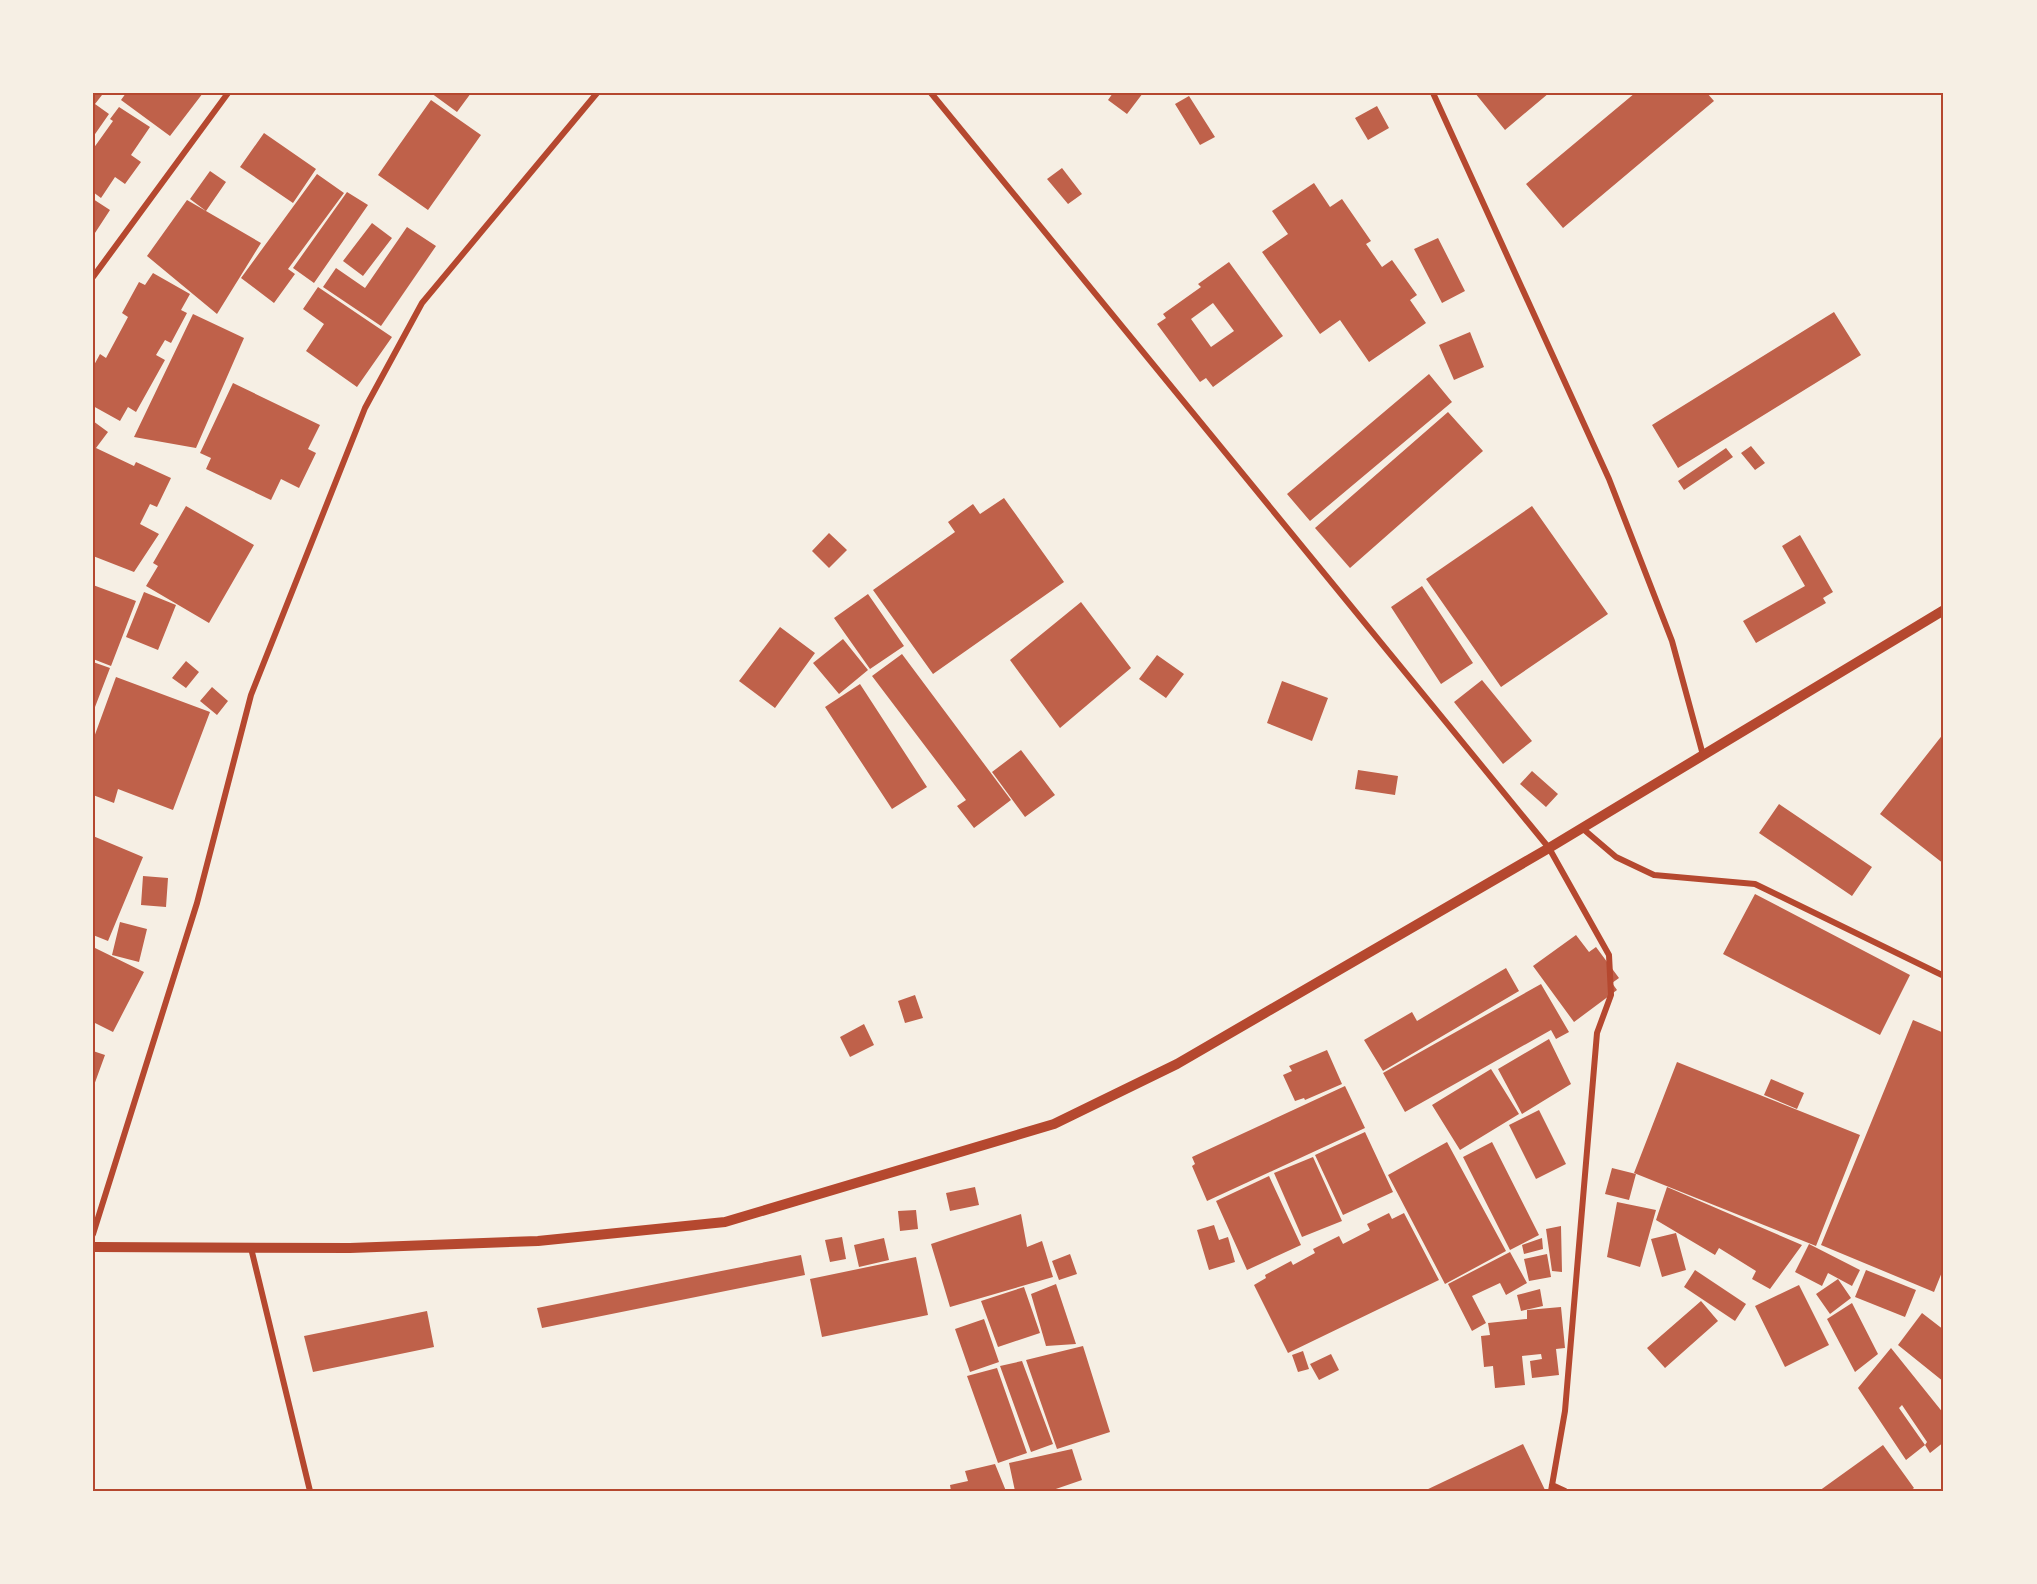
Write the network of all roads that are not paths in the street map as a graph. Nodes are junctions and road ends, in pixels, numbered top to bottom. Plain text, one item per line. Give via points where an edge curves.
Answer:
1 (228, 93) edge
2 (597, 93) edge
3 (931, 93) edge
4 (1433, 93) edge
5 (93, 277) edge
6 (1944, 610) edge
7 (1703, 755) junction
8 (1582, 828) junction
9 (1549, 848) junction
10 (1944, 976) edge
11 (93, 1234) edge
12 (93, 1247) edge
13 (251, 1248) junction
14 (1551, 1488) edge
15 (310, 1491) edge
16 (1565, 1491) edge

1 - 5 street
2 - 11 street via 422,303 365,408 251,695 197,903
3 - 9 street
4 - 7 street via 1609,479 1672,641
6 - 7 street
7 - 8 street
8 - 9 street
8 - 10 street via 1616,857 1654,875 1755,884
9 - 13 street via 1177,1064 1054,1124 725,1222 538,1241
9 - 14 street via 1610,955 1611,995 1597,1033 1565,1411
12 - 13 street
13 - 15 street
14 - 16 street

